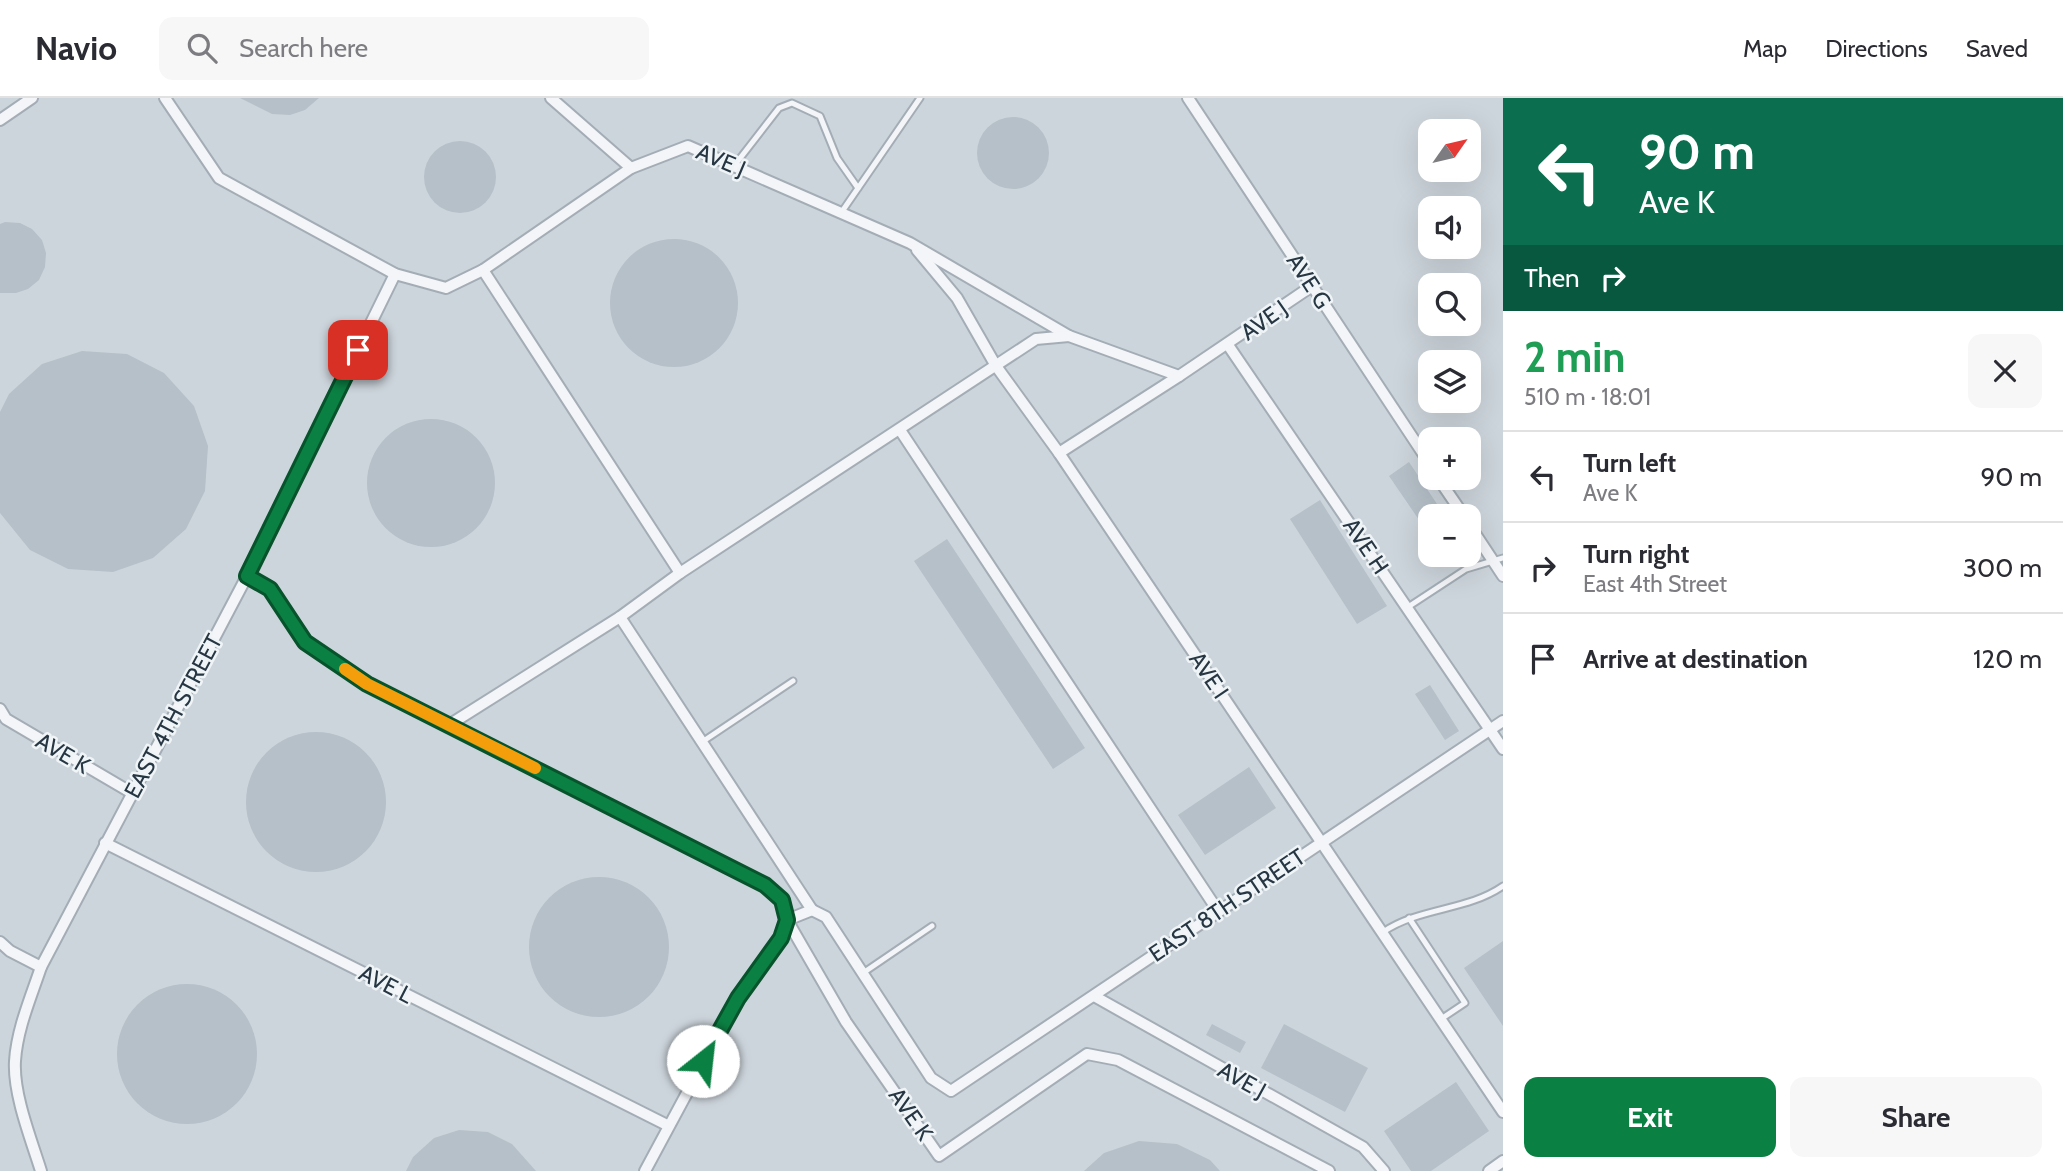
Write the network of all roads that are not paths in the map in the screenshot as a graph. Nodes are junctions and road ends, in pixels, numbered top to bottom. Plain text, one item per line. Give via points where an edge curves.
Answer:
1 (32, 98) edge
2 (165, 98) edge
3 (551, 98) edge
4 (920, 98) edge
5 (1188, 98) edge
6 (0, 120) edge
7 (734, 166) junction
8 (631, 168) junction
9 (858, 188) junction
10 (841, 213) junction
11 (910, 243) junction
12 (483, 270) junction
13 (395, 274) junction
14 (1312, 286) junction
15 (1069, 337) junction
16 (1228, 345) junction
17 (996, 366) junction
18 (1179, 376) junction
19 (901, 430) junction
20 (1418, 446) edge
21 (1059, 453) junction
22 (1481, 539) edge
23 (1499, 560) edge
24 (680, 573) junction
25 (247, 576) junction
26 (1503, 576) edge
27 (1408, 607) junction
28 (620, 617) junction
29 (793, 681) dead end
30 (0, 709) edge
31 (1503, 721) edge
32 (449, 725) junction
33 (1490, 729) junction
34 (702, 742) junction
35 (1503, 749) edge
36 (132, 793) junction
37 (1321, 841) junction
38 (105, 843) junction
39 (1503, 886) edge
40 (811, 910) junction
41 (1218, 911) junction
42 (1409, 918) junction
43 (787, 920) junction
44 (932, 926) dead end
45 (1382, 933) junction
46 (0, 942) edge
47 (41, 967) junction
48 (863, 973) junction
49 (1094, 996) junction
50 (1441, 1019) junction
51 (1503, 1112) edge
52 (667, 1125) junction
53 (1503, 1161) edge
54 (41, 1171) edge
55 (645, 1171) edge
56 (1329, 1171) edge
57 (1384, 1171) edge
58 (1489, 1171) edge

1 - 6 street
2 - 13 street, AVE J via 219,178
3 - 8 street
4 - 9 lane
5 - 14 street, AVE G
7 - 8 street, AVE J via 688,146
7 - 9 lane via 779,108 792,103 820,116 837,158
7 - 10 street, AVE J
8 - 12 street, AVE J
9 - 10 lane
10 - 11 street, AVE J
11 - 15 street, AVE J
11 - 17 street, AVE I via 957,298
12 - 13 street, AVE J via 446,288
12 - 24 street
13 - 25 street, EAST 4TH STREET
14 - 16 street, AVE J
14 - 20 street, AVE G
15 - 17 street via 1036,339
15 - 18 street, AVE J
16 - 18 street, AVE J
16 - 27 street, AVE H
17 - 19 street
17 - 21 street, AVE I
18 - 21 street
19 - 24 street
19 - 41 street
21 - 37 street, AVE I
22 - 23 street
23 - 26 street
23 - 27 lane via 1466,569
24 - 28 street
25 - 32 street, AVE K via 270,589 305,642 367,684
25 - 36 street, EAST 4TH STREET
27 - 33 street, AVE H
28 - 32 street
28 - 34 street
29 - 34 lane
30 - 36 street, AVE K via 6,719
31 - 33 street, EAST 8TH STREET
32 - 43 street, AVE K via 765,885 782,900
33 - 35 street, AVE H
33 - 37 street, EAST 8TH STREET
34 - 40 street
36 - 38 street, EAST 4TH STREET
37 - 41 street, EAST 8TH STREET
37 - 45 street, AVE I
38 - 47 street, EAST 4TH STREET
38 - 52 street, AVE L
39 - 42 lane via 1484,898
40 - 43 street
40 - 48 street via 826,916
41 - 49 street, EAST 8TH STREET
42 - 45 lane
42 - 50 lane via 1465,1003
43 - 52 street via 781,938 738,998
43 - 56 street, AVE K via 846,1022 939,1156 1087,1054 1118,1060
44 - 48 lane
45 - 50 street, AVE I
46 - 47 street
47 - 54 street, EAST 4TH STREET via 15,1062 24,1116
48 - 49 street, EAST 8TH STREET via 931,1077 951,1091
49 - 57 street, AVE J via 1363,1147
50 - 51 street, AVE I
52 - 55 street
53 - 58 street

